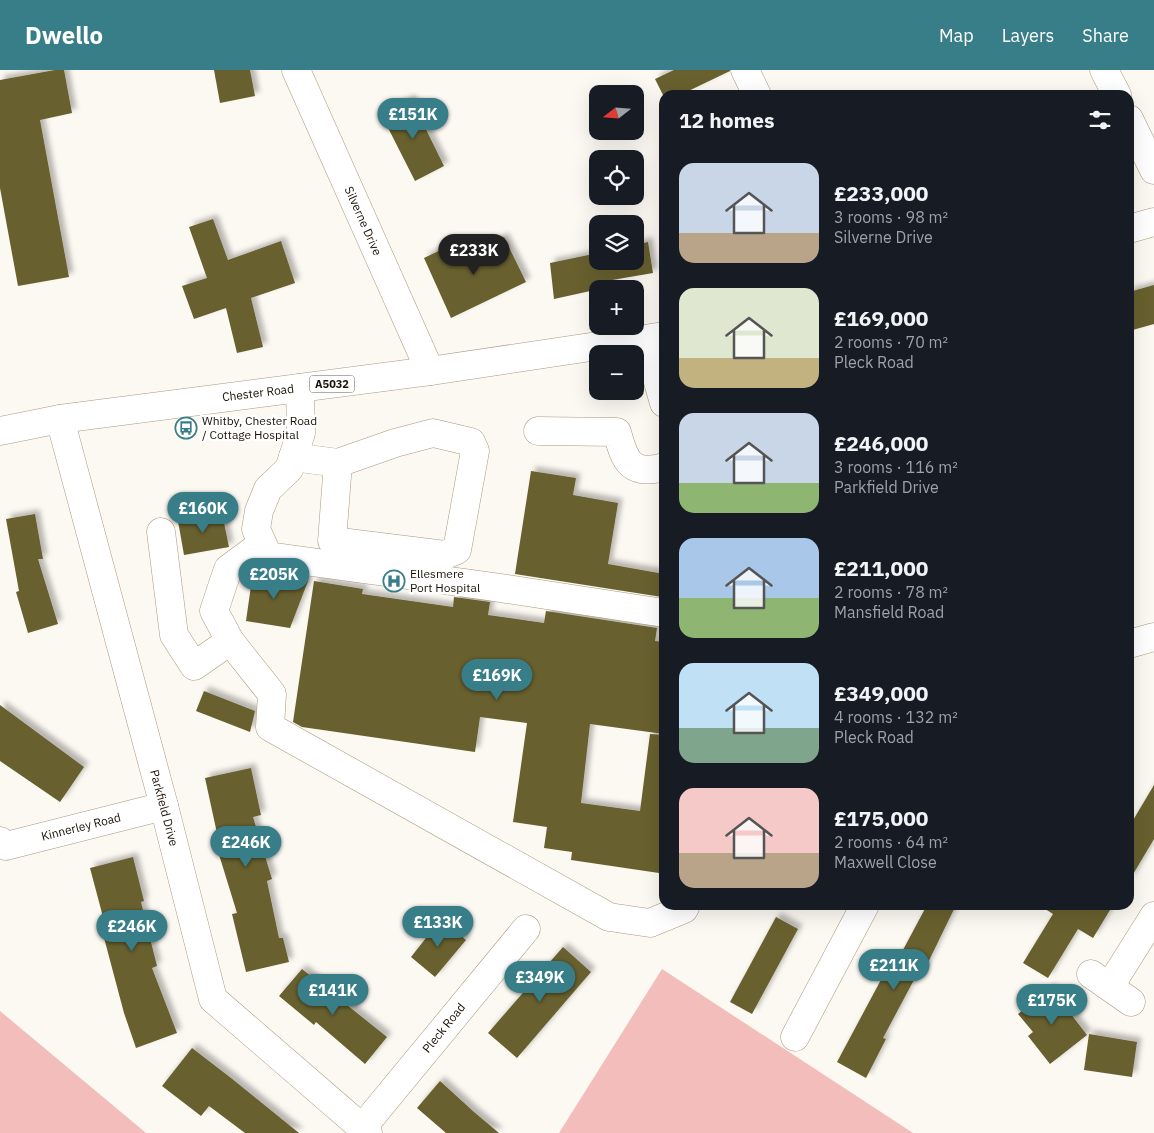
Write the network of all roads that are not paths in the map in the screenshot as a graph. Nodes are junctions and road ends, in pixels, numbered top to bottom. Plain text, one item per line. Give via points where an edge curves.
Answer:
1 (296, 70) edge
2 (745, 70) edge
3 (1104, 70) edge
4 (755, 90) edge
5 (1114, 90) edge
6 (1134, 129) edge
7 (1154, 170) edge
8 (1154, 222) edge
9 (1134, 228) edge
10 (655, 338) edge
11 (659, 367) edge
12 (430, 371) junction
13 (300, 388) junction
14 (60, 419) junction
15 (0, 430) edge
16 (538, 431) dead end
17 (293, 458) junction
18 (338, 463) junction
19 (659, 468) edge
20 (161, 532) dead end
21 (262, 544) junction
22 (659, 613) edge
23 (1154, 637) edge
24 (230, 641) junction
25 (1134, 643) edge
26 (164, 806) junction
27 (0, 841) edge
28 (682, 910) edge
29 (862, 910) edge
30 (1154, 916) edge
31 (526, 929) dead end
32 (1111, 987) dead end
33 (795, 1037) dead end
34 (365, 1131) edge

1 - 12 street, Silverne Drive
2 - 4 street
3 - 5 street
6 - 7 street
8 - 9 street
10 - 11 street
10 - 12 street, Chester Road / A5032
12 - 13 street, Chester Road / A5032
13 - 14 street, Chester Road / A5032
13 - 17 street via 301,434
14 - 15 street, Chester Road / A5032
14 - 26 street, Parkfield Drive
16 - 19 street via 617,432 622,451 634,467 645,472
17 - 18 street
17 - 21 street via 289,469 268,488 259,511 256,529
18 - 18 street via 433,433 471,442 475,451 457,550 444,555 332,541
20 - 24 street via 174,635 194,666
21 - 22 street via 268,556
21 - 24 street via 228,568 214,611
23 - 25 street
24 - 28 street via 272,694 270,727 609,917 650,923
26 - 27 street, Kinnerley Road via 6,846
26 - 34 street, Parkfield Drive via 213,999
29 - 33 street
30 - 32 street
31 - 34 street, Pleck Road

